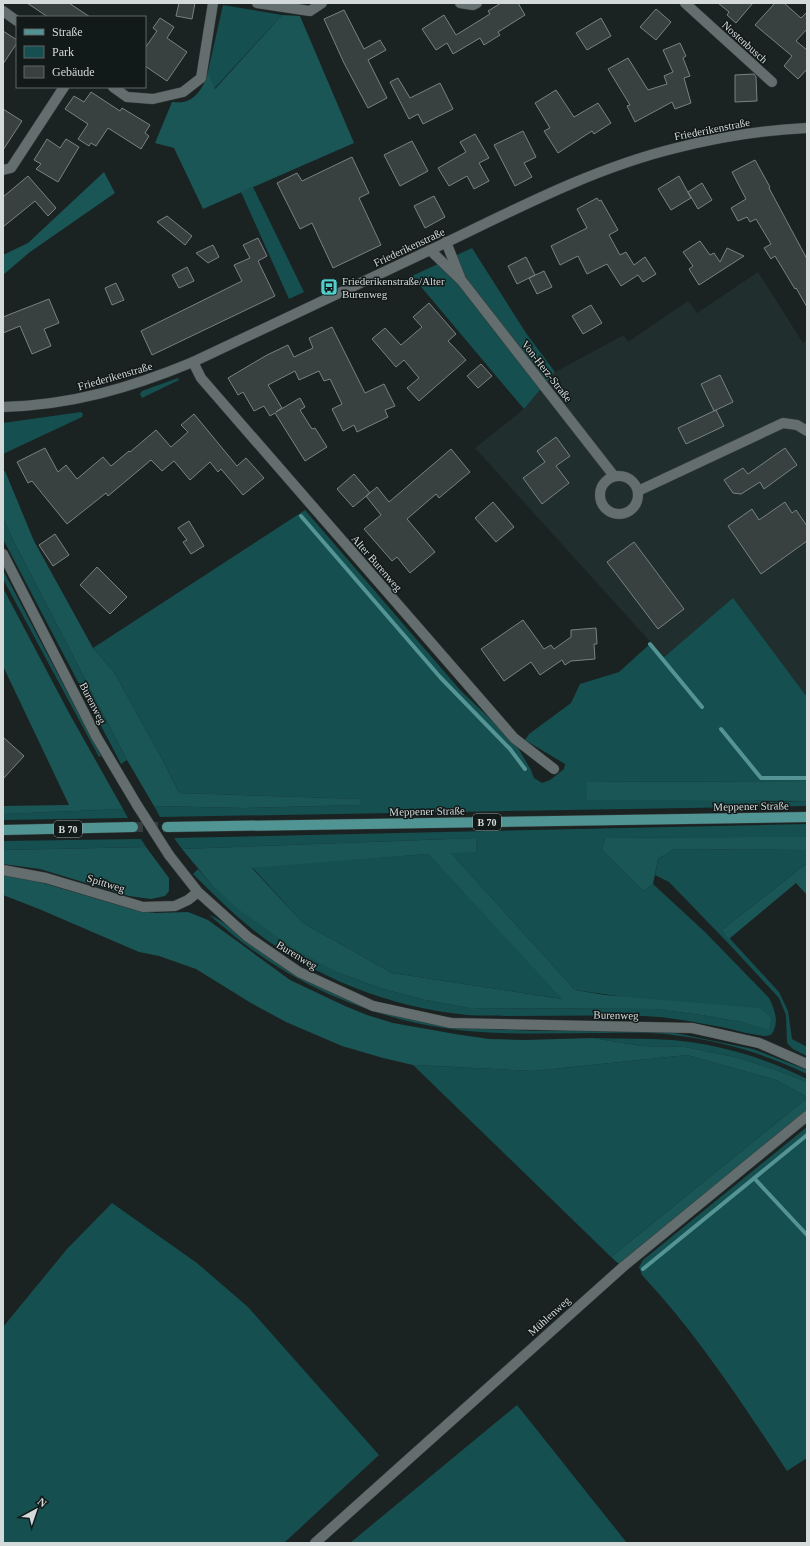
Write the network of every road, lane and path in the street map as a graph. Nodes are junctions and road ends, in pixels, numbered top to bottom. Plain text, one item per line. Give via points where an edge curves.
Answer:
1 (212, 3) edge
2 (257, 3) edge
3 (322, 3) edge
4 (460, 3) edge
5 (477, 3) edge
6 (685, 3) edge
7 (3, 11) edge
8 (16, 20) edge
9 (772, 82) dead end
10 (63, 88) edge
11 (114, 88) edge
12 (807, 128) edge
13 (3, 170) edge
14 (446, 242) junction
15 (430, 250) junction
16 (462, 281) junction
17 (193, 362) junction
18 (3, 407) edge
19 (807, 431) edge
20 (614, 476) junction
21 (638, 491) junction
22 (3, 554) edge
23 (554, 769) dead end
24 (807, 817) edge
25 (134, 827) tunnel mouth
26 (167, 827) tunnel mouth
27 (3, 830) edge
28 (3, 870) edge
29 (198, 892) junction
30 (807, 1064) edge
31 (807, 1116) edge
32 (315, 1543) edge

1 - 11 street via 201,78 183,92 153,99 127,97
2 - 3 street via 310,11
4 - 5 street
6 - 9 street, Nostenbusch
7 - 8 street
10 - 13 street via 11,168
12 - 14 street, Friederikenstraße via 752,132 674,148 574,183
14 - 15 street, Friederikenstraße
14 - 16 street
15 - 16 street
15 - 17 street, Friederikenstraße
16 - 20 street, Von-Herz-Straße
17 - 18 street, Friederikenstraße via 154,378 103,394 70,401
17 - 23 street, Alter Burenweg via 201,378 514,738
19 - 21 street via 797,424 783,423
20 - 21 street via 632,480
20 - 21 street via 604,483 600,494 601,501 608,511 621,514 632,509 638,498
22 - 29 street, Burenweg, bridge via 96,736 169,855
24 - 26 main road, Meppener Straße / B 70
25 - 27 main road, B 70
28 - 29 street, Spittweg via 46,878 143,907 175,906
29 - 30 street, Burenweg via 248,937 299,972 373,1006 451,1023 692,1028 759,1043
31 - 32 street, Mühlenweg via 624,1266

